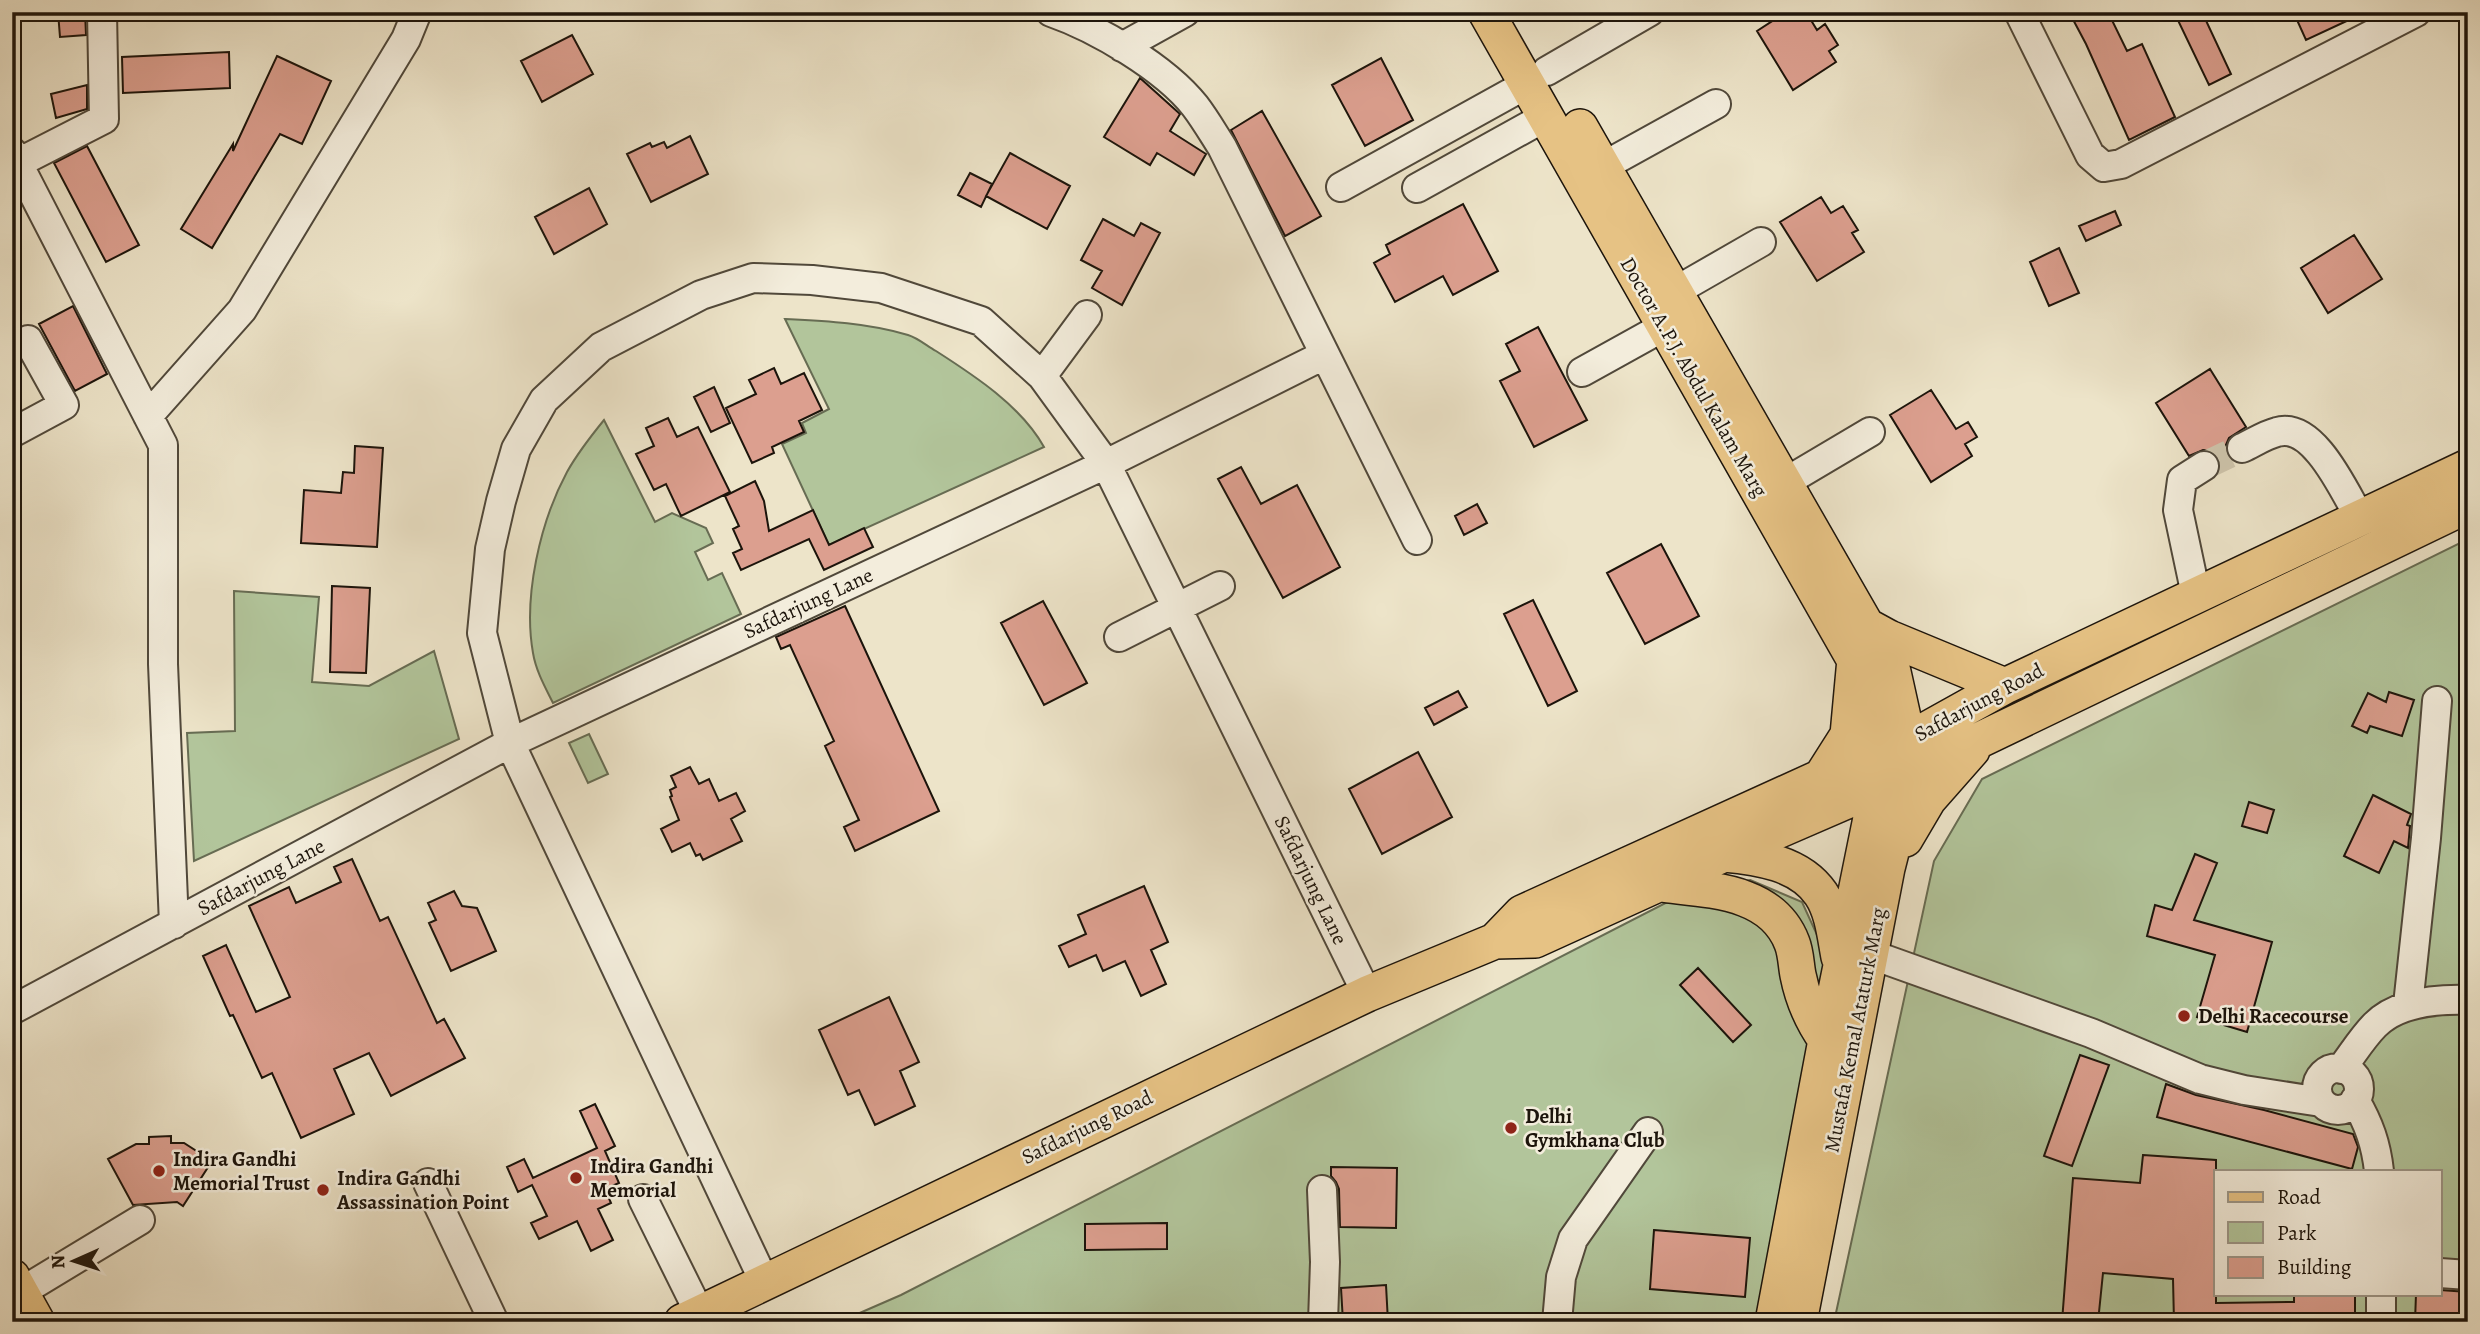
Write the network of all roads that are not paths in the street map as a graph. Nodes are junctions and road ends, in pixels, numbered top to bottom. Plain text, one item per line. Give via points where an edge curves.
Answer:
1 (102, 12) edge
2 (417, 12) edge
3 (1051, 12) edge
4 (1185, 12) edge
5 (1486, 12) edge
6 (1513, 12) edge
7 (1649, 12) edge
8 (2019, 12) edge
9 (2416, 12) edge
10 (1122, 47) junction
11 (1537, 78) junction
12 (1716, 104) dead end
13 (1545, 117) junction
14 (14, 167) edge
15 (1602, 167) junction
16 (1341, 187) dead end
17 (1417, 188) dead end
18 (1761, 242) dead end
19 (1674, 292) junction
20 (1087, 315) dead end
21 (1665, 326) junction
22 (28, 340) dead end
23 (1324, 355) junction
24 (1582, 372) dead end
25 (1042, 376) junction
26 (148, 416) junction
27 (1870, 432) dead end
28 (12, 433) edge
29 (2242, 448) tunnel mouth
30 (1106, 464) junction
31 (2204, 466) tunnel mouth
32 (2468, 467) edge
33 (1784, 482) junction
34 (2468, 505) edge
35 (2360, 518) junction
36 (1417, 540) dead end
37 (1220, 586) dead end
38 (1830, 589) junction
39 (2196, 596) junction
40 (1176, 608) junction
41 (1867, 626) junction
42 (1119, 637) dead end
43 (1855, 659) junction
44 (2005, 685) junction
45 (2437, 701) dead end
46 (1981, 739) junction
47 (510, 743) junction
48 (1896, 761) junction
49 (1820, 779) junction
50 (1724, 854) junction
51 (1887, 868) junction
52 (1661, 884) junction
53 (174, 924) junction
54 (1496, 941) junction
55 (1856, 962) junction
56 (1367, 994) junction
57 (2468, 1000) edge
58 (12, 1010) edge
59 (2400, 1010) junction
60 (1826, 1040) junction
61 (2351, 1085) junction
62 (2319, 1094) junction
63 (1648, 1132) dead end
64 (2379, 1170) edge
65 (428, 1183) dead end
66 (1322, 1190) dead end
67 (643, 1199) dead end
68 (139, 1220) dead end
69 (2442, 1273) edge
70 (2468, 1275) edge
71 (764, 1281) junction
72 (16, 1284) edge
73 (2381, 1296) edge
74 (691, 1318) edge
75 (37, 1322) edge
76 (494, 1322) edge
77 (1323, 1322) edge
78 (1557, 1322) edge
79 (1773, 1322) edge
80 (1800, 1322) edge
81 (2381, 1322) edge

1 - 14 street via 104,119
2 - 26 street via 393,62 243,310
3 - 10 street
4 - 10 street
5 - 11 main road, Doctor A.P.J. Abdul Kalam Marg
6 - 11 main road, Doctor A.P.J. Abdul Kalam Marg
7 - 11 street
8 - 9 street via 2090,155 2104,167 2121,164
10 - 23 street via 1158,71 1194,105 1222,147
11 - 13 main road, Doctor A.P.J. Abdul Kalam Marg
11 - 15 main road, Doctor A.P.J. Abdul Kalam Marg
11 - 16 street
12 - 15 street
13 - 17 street
13 - 21 main road, Doctor A.P.J. Abdul Kalam Marg
14 - 26 street via 37,201
15 - 19 main road, Doctor A.P.J. Abdul Kalam Marg
18 - 19 street
19 - 33 main road, Doctor A.P.J. Abdul Kalam Marg
20 - 25 street
21 - 24 street
21 - 38 main road, Doctor A.P.J. Abdul Kalam Marg
22 - 28 street via 64,405
23 - 30 street, Safdarjung Lane
23 - 36 street
25 - 30 street, Safdarjung Lane
25 - 47 street, Safdarjung Lane via 981,321 881,288 812,281 753,278 740,282 701,295 601,347 544,400 516,449 501,501 482,633
26 - 53 street via 163,445 163,664
27 - 33 street
29 - 35 street via 2279,431 2298,434 2318,449
30 - 40 street, Safdarjung Lane
30 - 47 street, Safdarjung Lane
31 - 39 street via 2182,480 2178,510
32 - 35 main road, Safdarjung Road
33 - 38 main road, Doctor A.P.J. Abdul Kalam Marg
34 - 46 main road, Safdarjung Road
35 - 39 main road, Safdarjung Road
37 - 40 street
38 - 41 main road, Doctor A.P.J. Abdul Kalam Marg
38 - 43 main road, Doctor A.P.J. Abdul Kalam Marg
39 - 44 main road, Safdarjung Road
40 - 42 street
40 - 56 street, Safdarjung Lane
41 - 44 main road
41 - 48 main road, Doctor A.P.J. Abdul Kalam Marg via 1894,672
43 - 48 main road, Doctor A.P.J. Abdul Kalam Marg via 1873,692
43 - 49 main road via 1848,735
44 - 48 main road, Safdarjung Road
45 - 59 street via 2426,838
46 - 48 main road, Safdarjung Road
46 - 51 main road via 1928,800
47 - 53 street, Safdarjung Lane
47 - 71 street, Safdarjung Lane
48 - 49 main road, Safdarjung Road
48 - 50 main road, Safdarjung Road
48 - 51 main road, Mustafa Kemal Ataturk Marg
48 - 55 main road, Mustafa Kemal Ataturk Marg via 1871,818
49 - 54 main road, Safdarjung Road via 1522,914
50 - 52 main road, Safdarjung Road
50 - 55 main road via 1756,857 1803,877 1821,894
51 - 55 main road, Mustafa Kemal Ataturk Marg
52 - 54 main road, Safdarjung Road via 1535,940
52 - 60 main road via 1726,892 1756,902 1779,920 1792,943 1805,1004
53 - 58 street, Safdarjung Lane
54 - 56 main road, Safdarjung Road
55 - 60 main road, Mustafa Kemal Ataturk Marg
55 - 62 street via 2091,1033 2200,1079 2244,1090
55 - 80 main road, Mustafa Kemal Ataturk Marg
56 - 71 main road, Safdarjung Road
57 - 59 street via 2439,1000
59 - 61 street
60 - 79 main road, Mustafa Kemal Ataturk Marg
61 - 62 street via 2326,1072
61 - 62 street via 2342,1110 2327,1107
61 - 64 street via 2368,1122
63 - 78 street via 1573,1239 1560,1277
65 - 76 street
66 - 77 street
67 - 74 street
68 - 72 street
69 - 70 street
71 - 74 main road, Safdarjung Road
72 - 75 main road
73 - 81 street

